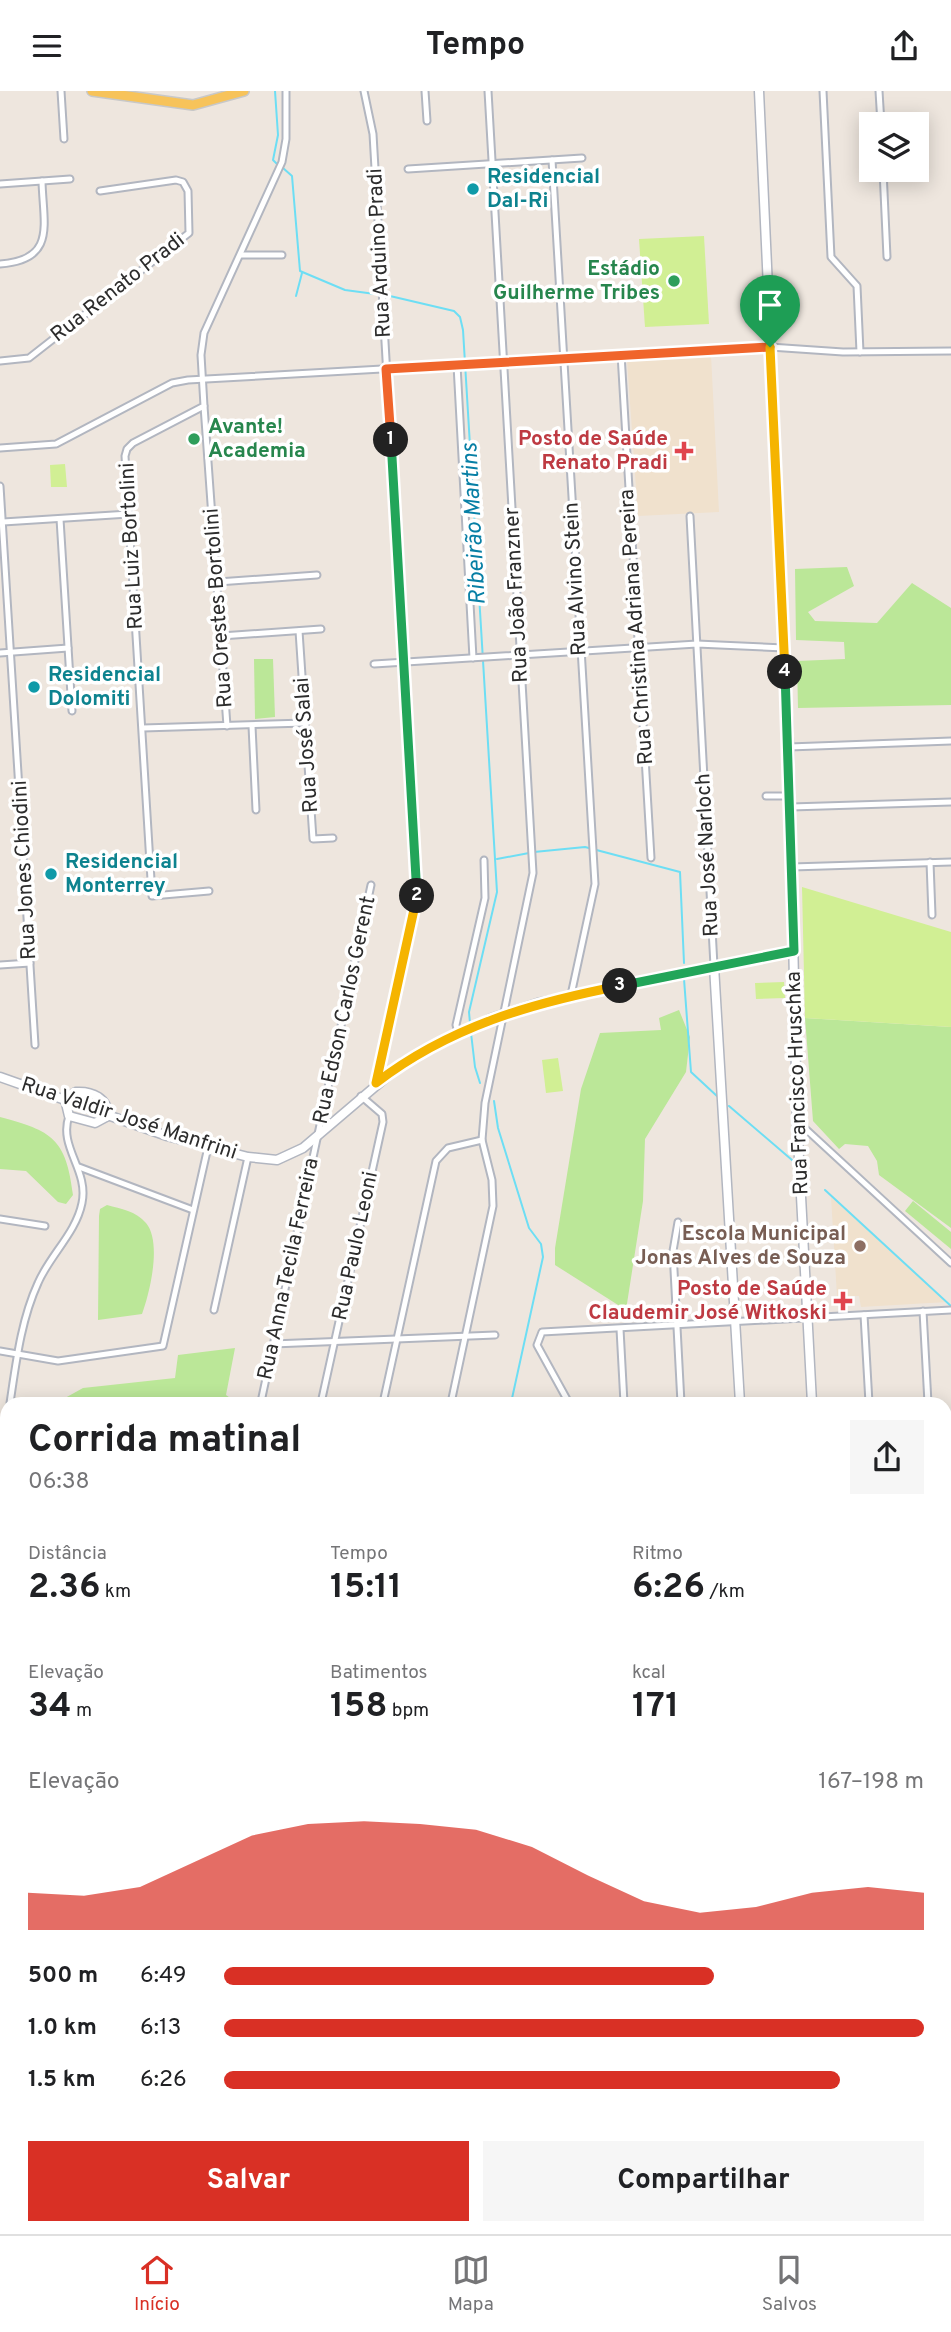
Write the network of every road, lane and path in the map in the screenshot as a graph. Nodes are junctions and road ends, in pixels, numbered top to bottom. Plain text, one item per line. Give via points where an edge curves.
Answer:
1 (61, 91) edge
2 (92, 91) edge
3 (244, 91) edge
4 (286, 91) edge
5 (364, 91) edge
6 (425, 91) edge
7 (488, 91) edge
8 (759, 91) edge
9 (823, 91) edge
10 (879, 91) edge
11 (880, 112) edge
12 (427, 121) dead end
13 (64, 139) dead end
14 (582, 158) dead end
15 (552, 160) junction
16 (492, 164) junction
17 (408, 169) dead end
18 (70, 179) dead end
19 (42, 181) junction
20 (884, 182) edge
21 (0, 184) edge
22 (100, 191) dead end
23 (241, 255) junction
24 (282, 255) dead end
25 (887, 257) dead end
26 (0, 264) edge
27 (770, 347) junction
28 (951, 351) edge
29 (860, 352) junction
30 (621, 354) junction
31 (564, 358) junction
32 (0, 361) edge
33 (503, 362) junction
34 (462, 364) junction
35 (386, 369) junction
36 (202, 379) junction
37 (204, 406) junction
38 (0, 448) edge
39 (0, 486) edge
40 (129, 514) junction
41 (690, 516) dead end
42 (60, 519) junction
43 (2, 522) edge
44 (317, 575) dead end
45 (218, 582) junction
46 (321, 629) dead end
47 (299, 631) junction
48 (221, 636) junction
49 (697, 644) junction
50 (638, 647) junction
51 (68, 648) junction
52 (784, 648) junction
53 (579, 651) junction
54 (12, 652) junction
55 (0, 653) edge
56 (520, 655) junction
57 (475, 657) junction
58 (404, 662) junction
59 (374, 664) dead end
60 (72, 711) dead end
61 (305, 723) junction
62 (227, 726) junction
63 (252, 726) junction
64 (143, 728) junction
65 (951, 741) edge
66 (789, 747) junction
67 (766, 796) dead end
68 (790, 796) junction
69 (951, 802) edge
70 (791, 807) junction
71 (256, 810) dead end
72 (333, 838) dead end
73 (651, 858) dead end
74 (484, 860) dead end
75 (930, 862) junction
76 (951, 862) edge
77 (793, 867) junction
78 (371, 885) dead end
79 (209, 891) dead end
80 (932, 915) dead end
81 (794, 951) junction
82 (30, 963) junction
83 (0, 965) edge
84 (714, 966) junction
85 (571, 995) junction
86 (505, 1013) junction
87 (458, 1034) junction
88 (35, 1045) dead end
89 (0, 1077) edge
90 (376, 1083) junction
91 (361, 1097) junction
92 (65, 1099) junction
93 (69, 1116) junction
94 (108, 1116) junction
95 (797, 1121) junction
96 (318, 1135) junction
97 (482, 1140) junction
98 (208, 1147) junction
99 (248, 1157) junction
100 (79, 1167) junction
101 (193, 1210) junction
102 (0, 1219) edge
103 (678, 1222) dead end
104 (46, 1226) dead end
105 (951, 1263) edge
106 (951, 1310) edge
107 (214, 1311) dead end
108 (923, 1311) junction
109 (864, 1315) junction
110 (808, 1318) junction
111 (736, 1322) junction
112 (677, 1325) junction
113 (620, 1329) junction
114 (495, 1335) dead end
115 (465, 1336) junction
116 (396, 1340) junction
117 (335, 1343) junction
118 (273, 1344) junction
119 (0, 1351) edge
120 (18, 1355) junction
121 (10, 1397) edge
122 (262, 1397) edge
123 (322, 1397) edge
124 (384, 1397) edge
125 (452, 1397) edge
126 (566, 1397) edge
127 (624, 1397) edge
128 (681, 1397) edge
129 (740, 1397) edge
130 (812, 1397) edge
131 (869, 1397) edge
132 (928, 1397) edge

1 - 13 street
2 - 3 main road via 192,105
4 - 23 street via 282,162
5 - 35 street, Rua Arduino Pradi via 373,134
6 - 12 street
7 - 16 street, Rua João Franzner
8 - 27 main road, Rua Francisco Hruschka
9 - 29 street via 831,257 857,286
10 - 11 street
14 - 15 street
15 - 16 street
15 - 31 street, Rua Alvino Stein
16 - 17 street
16 - 33 street, Rua João Franzner
18 - 19 street
19 - 21 street
19 - 26 street via 42,244 32,256
20 - 25 street
22 - 32 street, Rua Renato Pradi via 183,182 188,191 189,233 29,358
23 - 24 street
23 - 36 street via 201,342
27 - 29 street
27 - 30 street
27 - 52 main road, Rua Francisco Hruschka
28 - 29 street
30 - 31 street
30 - 50 street, Rua Christina Adriana Pereira
31 - 33 street
31 - 53 street, Rua Alvino Stein
33 - 34 street
33 - 56 street, Rua João Franzner
34 - 35 street
34 - 57 street
35 - 36 street
35 - 58 street, Rua Arduino Pradi
36 - 37 street
36 - 38 street via 172,383 56,443
37 - 40 street, Rua Luiz Bortolini via 127,449
37 - 45 street, Rua Orestes Bortolini
39 - 43 street, Rua Jones Chiodini
40 - 42 street
40 - 64 street, Rua Luiz Bortolini
41 - 49 street, Rua José Narloch
42 - 43 street
42 - 51 street
43 - 54 street, Rua Jones Chiodini
44 - 45 street
45 - 48 street, Rua Orestes Bortolini
46 - 47 street
47 - 48 street
47 - 61 street, Rua José Salai
48 - 62 street, Rua Orestes Bortolini
49 - 50 street
49 - 52 street
49 - 84 street, Rua José Narloch
50 - 53 street
50 - 73 street, Rua Christina Adriana Pereira
51 - 54 street
51 - 60 street
52 - 66 main road, Rua Francisco Hruschka
53 - 56 street
53 - 85 street, Rua Alvino Stein via 594,891
54 - 55 street
54 - 82 street, Rua Jones Chiodini
56 - 57 street
56 - 86 street, Rua João Franzner via 533,855 531,891
57 - 58 street
58 - 59 street
58 - 90 street, Rua Arduino Pradi via 417,896
61 - 63 street
61 - 72 street, Rua José Salai via 313,839
62 - 63 street
62 - 64 street, Rua Orestes Bortolini
63 - 71 street
64 - 79 street, Rua Luiz Bortolini via 152,896
65 - 66 street
66 - 68 main road, Rua Francisco Hruschka
67 - 68 street
68 - 70 main road, Rua Francisco Hruschka
69 - 70 street
70 - 77 main road, Rua Francisco Hruschka
74 - 87 street via 485,898 456,1025
75 - 76 street
75 - 77 street
75 - 80 street
77 - 81 main road, Rua Francisco Hruschka
78 - 96 street, Rua Edson Carlos Gerent
81 - 84 main road, Rua Valdir José Manfrini
81 - 95 main road, Rua Francisco Hruschka
82 - 83 street
82 - 88 street, Rua Jones Chiodini
84 - 85 main road, Rua Valdir José Manfrini
84 - 111 main road, Rua José Narloch
85 - 86 main road, Rua Valdir José Manfrini
86 - 87 main road, Rua Valdir José Manfrini
86 - 97 street, Rua João Franzner via 485,1103
87 - 90 main road, Rua Valdir José Manfrini via 404,1062
89 - 92 main road, Rua Valdir José Manfrini
90 - 91 main road, Rua Valdir José Manfrini
91 - 96 main road, Rua Valdir José Manfrini
91 - 117 street, Rua Paulo Leoni via 382,1114 383,1122
92 - 93 main road
92 - 94 main road, Rua Valdir José Manfrini
92 - 94 main road via 76,1092 92,1094 104,1102
93 - 94 main road via 95,1123
93 - 100 street via 64,1132
94 - 98 main road, Rua Valdir José Manfrini
95 - 105 street
95 - 110 main road, Rua Francisco Hruschka
96 - 99 main road, Rua Valdir José Manfrini via 290,1156 277,1160
96 - 118 street, Rua Anna Tecila Ferreira
97 - 115 street, Rua João Franzner via 493,1206
97 - 116 street via 448,1148 436,1161
98 - 99 main road, Rua Valdir José Manfrini
98 - 101 street
99 - 107 street
100 - 101 street
100 - 120 street via 84,1191 78,1217 39,1281
101 - 120 street via 163,1346 58,1361
102 - 104 street
103 - 112 street via 673,1251
106 - 108 street
108 - 109 street
108 - 132 street
109 - 110 street
109 - 131 street
110 - 111 street
110 - 130 main road, Rua Francisco Hruschka
111 - 112 street
111 - 129 main road, Rua José Narloch
112 - 113 street
112 - 128 street
113 - 126 street via 542,1332 538,1336 537,1345
113 - 127 street
114 - 115 street
115 - 116 street
115 - 125 street, Rua João Franzner
116 - 117 street
116 - 124 street
117 - 118 street
117 - 123 street, Rua Paulo Leoni
118 - 122 street, Rua Anna Tecila Ferreira
119 - 120 street
120 - 121 street

